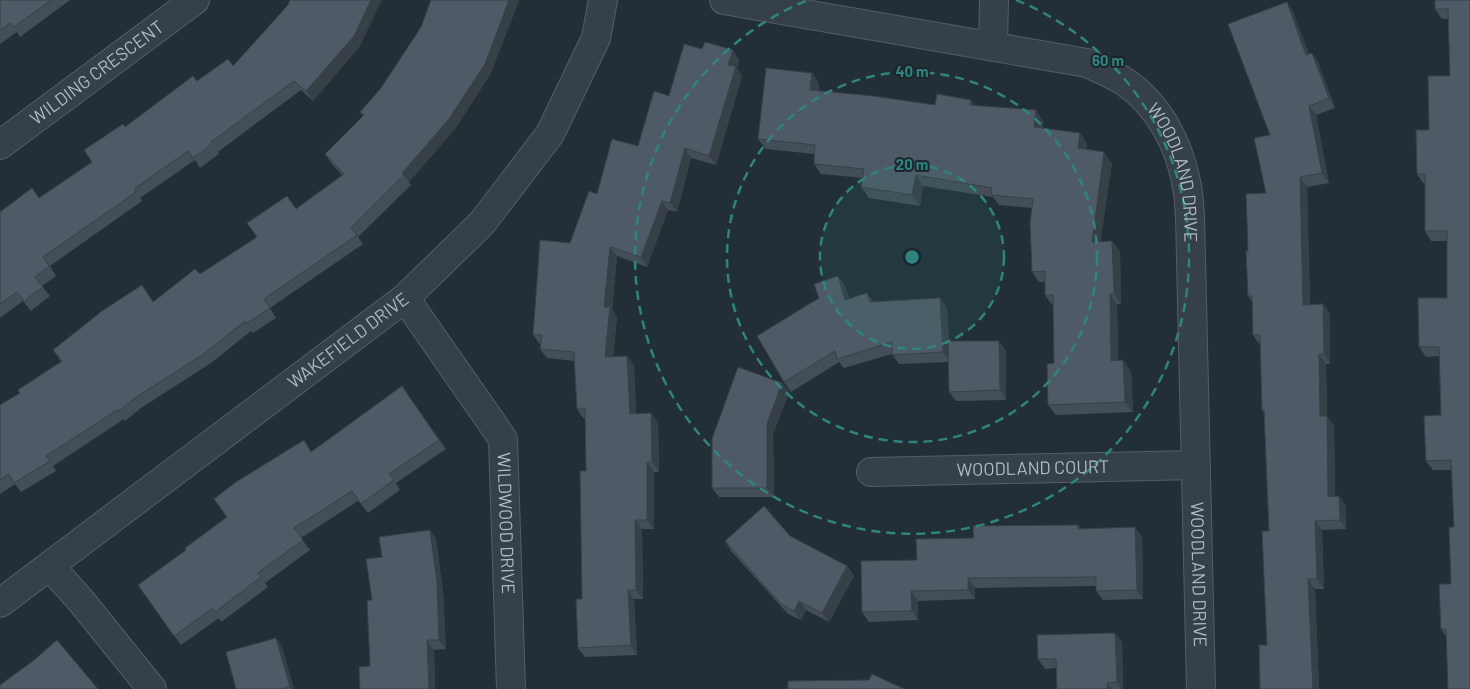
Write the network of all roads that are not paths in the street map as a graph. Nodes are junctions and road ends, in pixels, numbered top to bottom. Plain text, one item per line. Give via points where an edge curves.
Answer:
1 (195, 0) edge
2 (603, 0) edge
3 (724, 0) edge
4 (994, 0) edge
5 (993, 46) junction
6 (0, 144) edge
7 (405, 298) junction
8 (1196, 465) junction
9 (871, 472) dead end
10 (50, 566) junction
11 (0, 603) edge
12 (152, 689) edge
13 (511, 689) edge
14 (1200, 689) edge

1 - 6 street, WILDING CRESCENT
2 - 7 street, WAKEFIELD DRIVE via 596,38 550,134 482,223
3 - 5 street, WOODLAND DRIVE
4 - 5 street
5 - 8 street, WOODLAND DRIVE via 1087,63 1125,82 1142,95 1168,131 1180,155 1190,216
7 - 10 street, WAKEFIELD DRIVE
7 - 13 street, WILDWOOD DRIVE via 503,438
8 - 9 street, WOODLAND COURT
8 - 14 street, WOODLAND DRIVE
10 - 11 street, WAKEFIELD DRIVE
10 - 12 street

